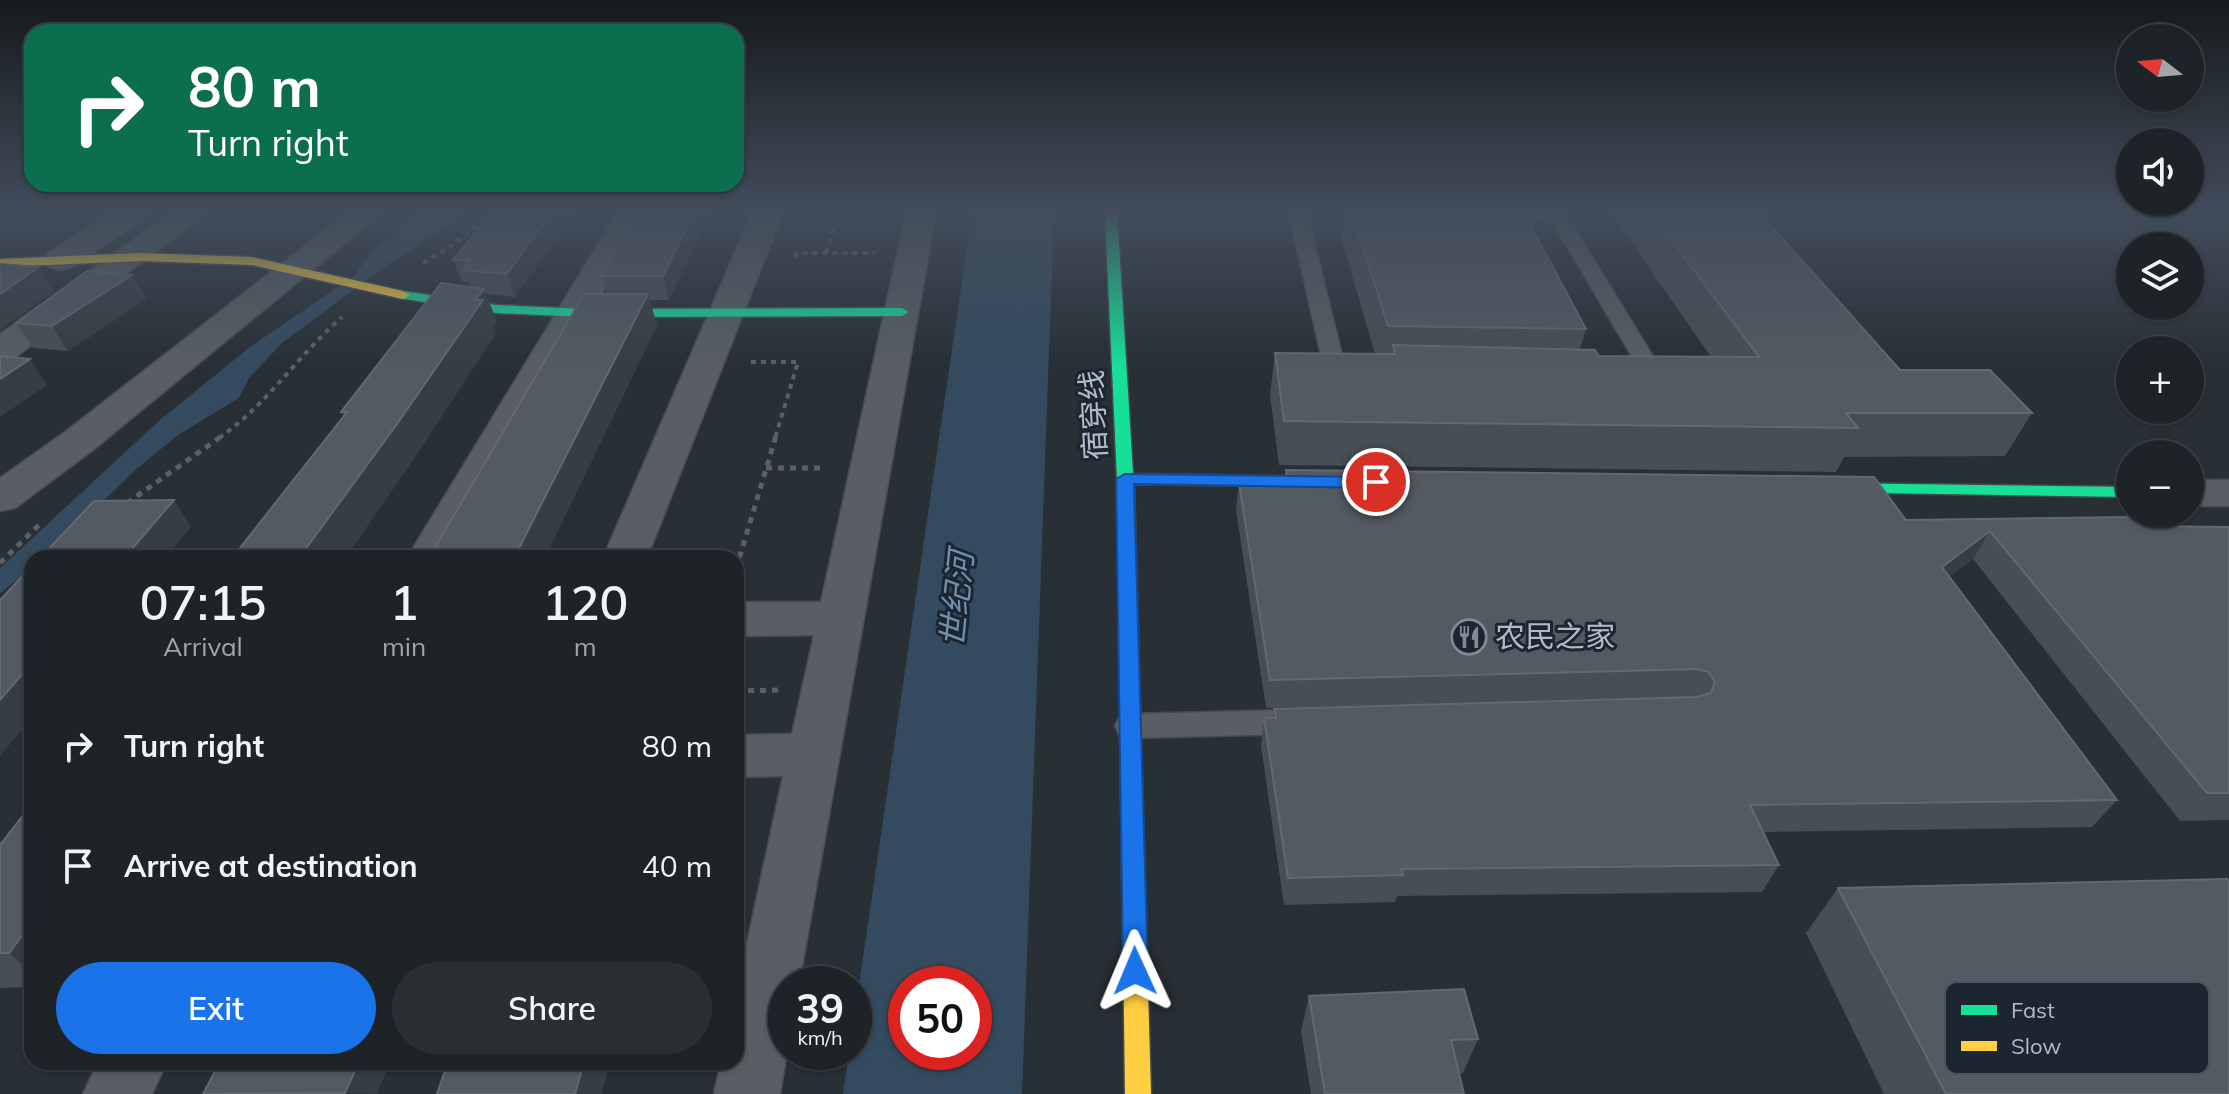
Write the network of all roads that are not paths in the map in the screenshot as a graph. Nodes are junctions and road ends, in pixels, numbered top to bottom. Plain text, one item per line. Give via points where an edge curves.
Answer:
1 (118, 264) edge
2 (268, 264) edge
3 (300, 264) edge
4 (602, 264) edge
5 (747, 264) edge
6 (911, 264) edge
7 (1114, 264) edge
8 (1310, 264) edge
9 (1587, 264) edge
10 (294, 269) junction
11 (439, 302) junction
12 (727, 312) junction
13 (902, 312) junction
14 (573, 313) junction
15 (411, 339) edge
16 (0, 351) edge
17 (1368, 379) edge
18 (1630, 384) edge
19 (1125, 479) junction
20 (1364, 482) edge
21 (1811, 488) edge
22 (2116, 492) edge
23 (2204, 493) edge
24 (2229, 493) edge
25 (0, 498) edge
26 (434, 550) edge
27 (628, 550) edge
28 (841, 618) junction
29 (744, 619) edge
30 (1319, 721) edge
31 (1130, 726) junction
32 (814, 754) junction
33 (744, 756) edge
34 (130, 1070) edge
35 (116, 1094) edge
36 (747, 1094) edge
37 (1138, 1094) edge

1 - 16 street
2 - 10 street
3 - 10 street
4 - 14 street
5 - 12 street
6 - 13 street
7 - 19 street, 宿穿线
8 - 17 lane via 1337,378
9 - 18 lane via 1661,384
10 - 11 street
10 - 25 street
11 - 14 street
11 - 15 street
12 - 13 street
12 - 14 street
12 - 27 street
13 - 28 street
14 - 26 street
19 - 20 street
19 - 31 street, 宿穿线
21 - 22 street
23 - 24 street
28 - 29 street
28 - 32 street
30 - 31 lane
31 - 37 street, 宿穿线
32 - 33 street
32 - 36 street
34 - 35 street

